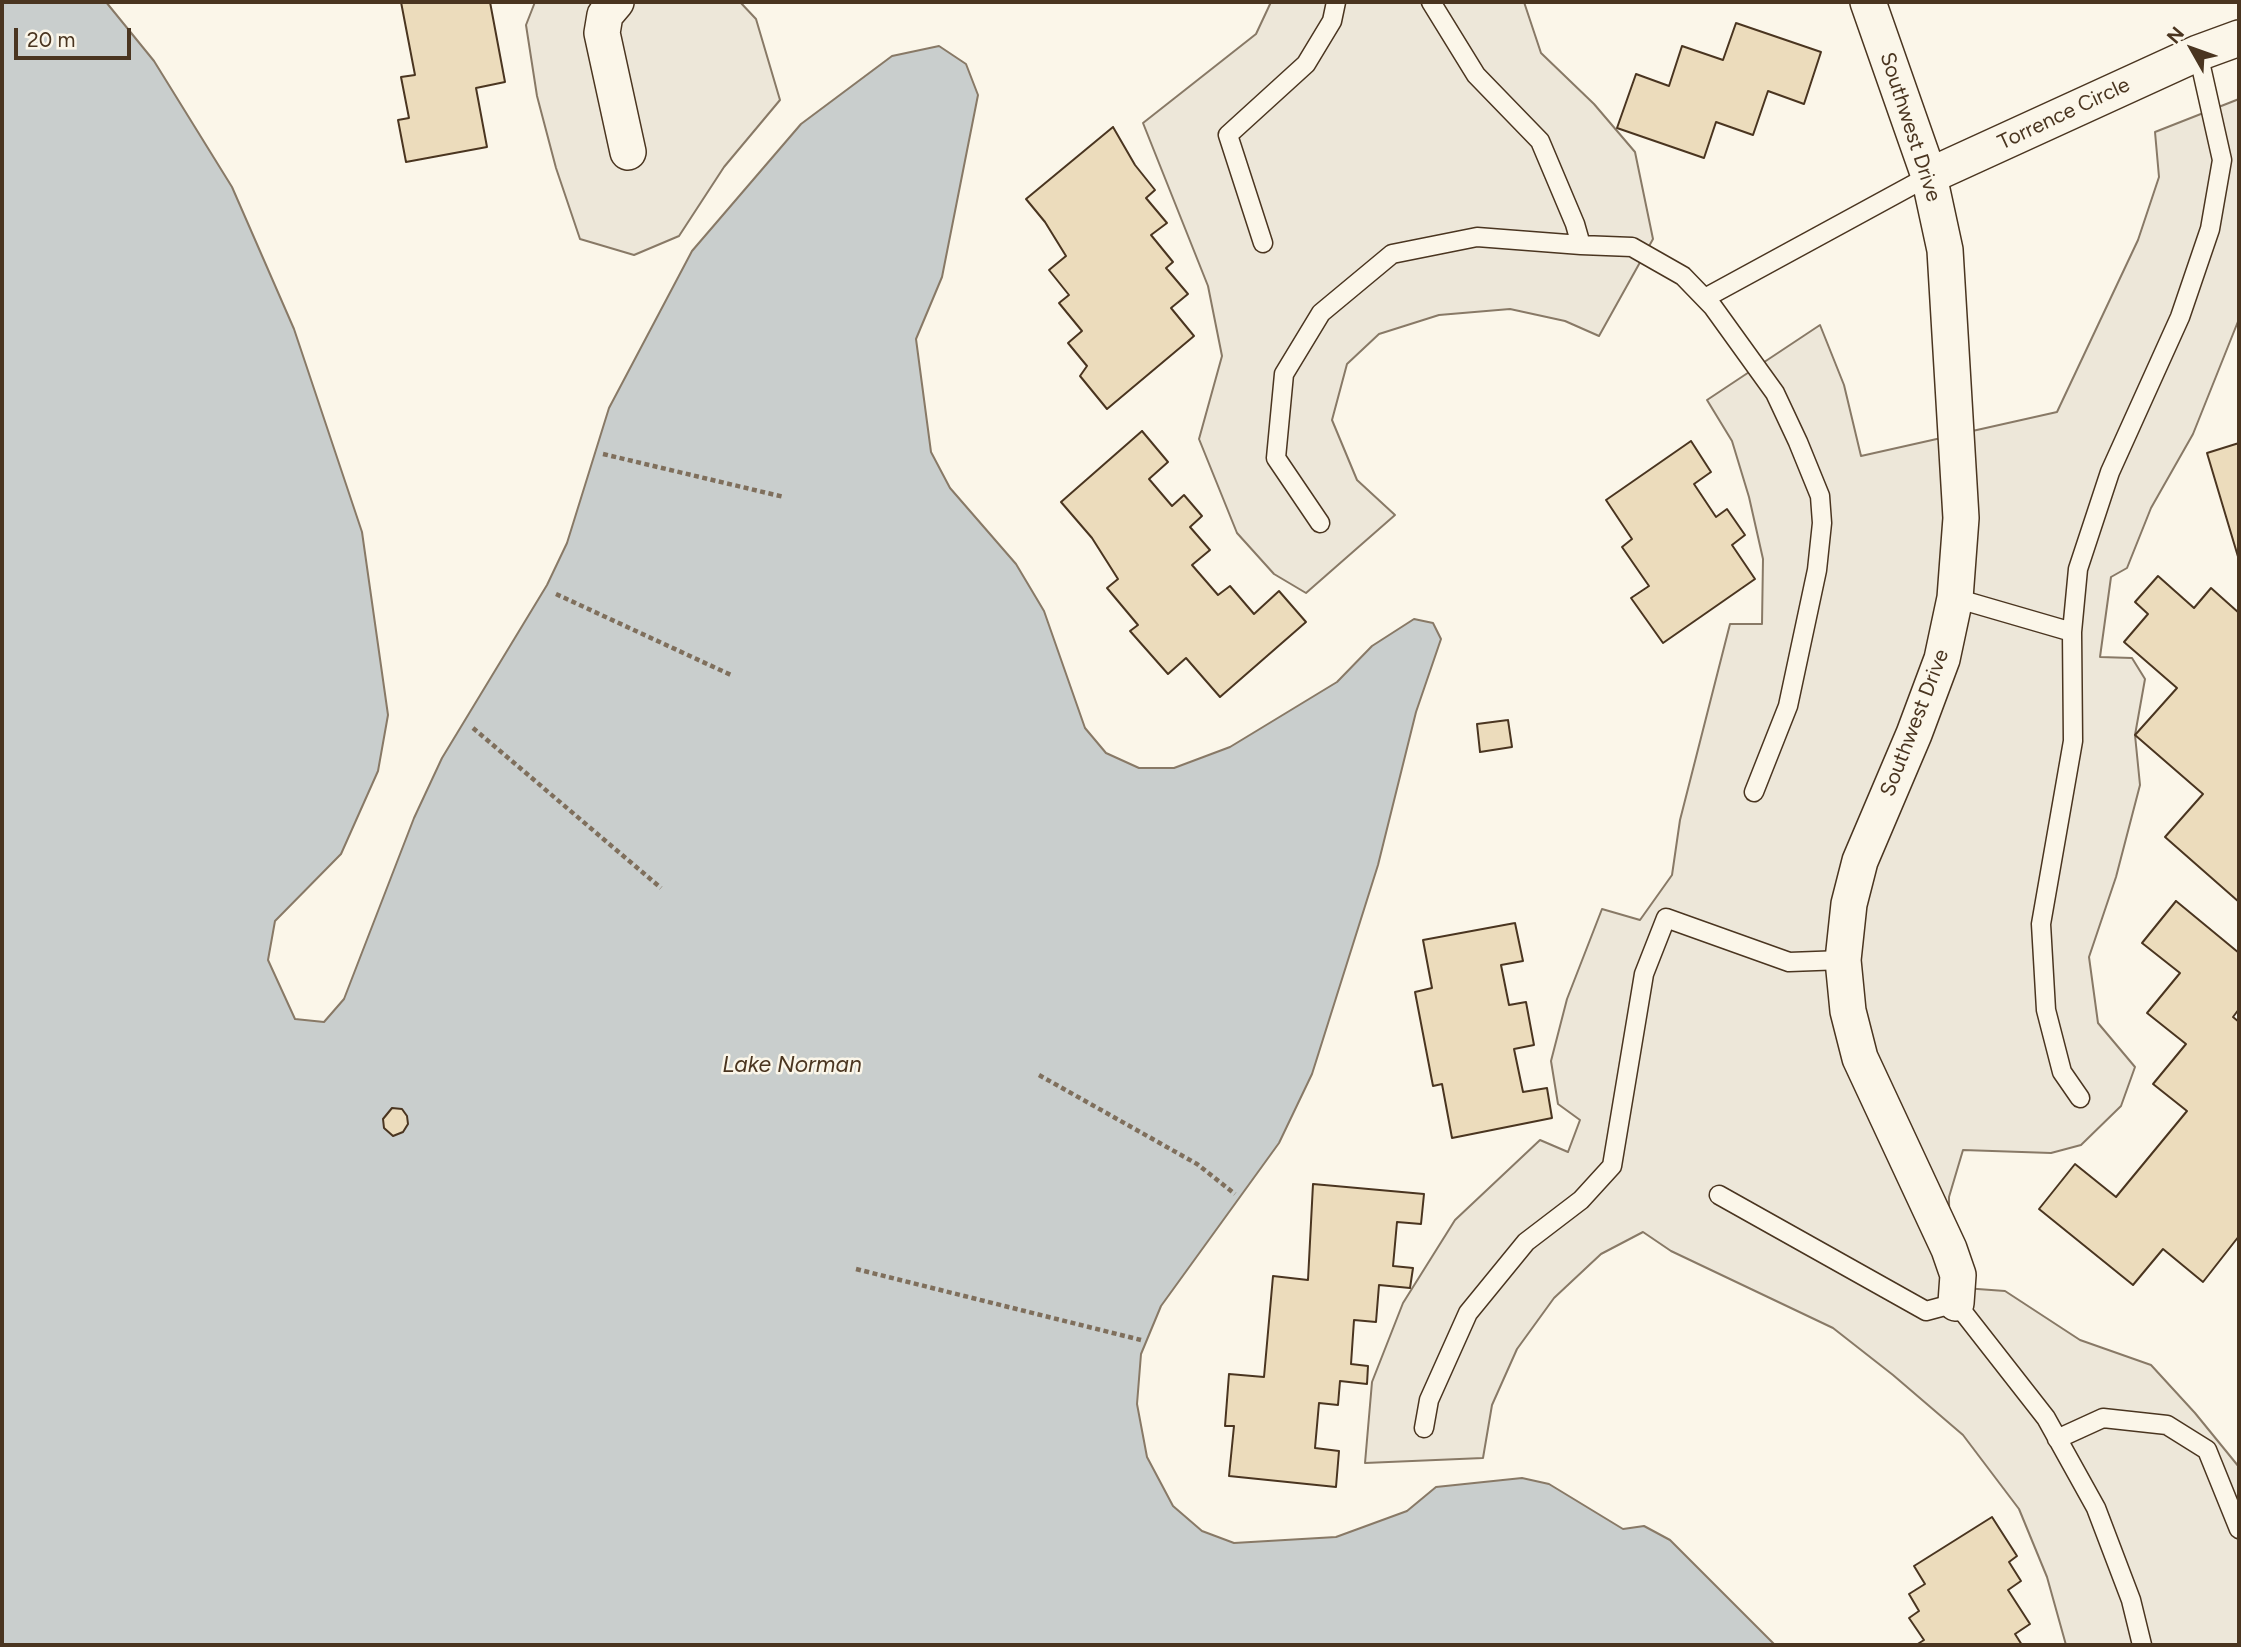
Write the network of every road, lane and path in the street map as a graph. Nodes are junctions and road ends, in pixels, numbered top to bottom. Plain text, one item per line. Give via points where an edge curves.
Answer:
1 (616, 2) edge
2 (1336, 2) edge
3 (1431, 2) edge
4 (1868, 2) edge
5 (2239, 38) edge
6 (2198, 53) junction
7 (628, 152) dead end
8 (1929, 176) junction
9 (1263, 243) dead end
10 (1581, 245) junction
11 (1705, 298) junction
12 (603, 454) dead end
13 (784, 497) dead end
14 (1320, 523) dead end
15 (556, 594) dead end
16 (1955, 598) junction
17 (2072, 632) junction
18 (731, 675) dead end
19 (473, 729) dead end
20 (1755, 792) dead end
21 (661, 888) dead end
22 (1843, 960) junction
23 (1039, 1075) dead end
24 (2080, 1098) dead end
25 (1235, 1194) dead end
26 (1719, 1195) dead end
27 (856, 1269) dead end
28 (1956, 1303) junction
29 (1141, 1340) dead end
30 (1424, 1428) dead end
31 (2057, 1438) junction
32 (2239, 1529) edge
33 (2141, 1645) edge

1 - 7 street via 605,15 602,33
2 - 9 lane via 1332,21 1306,64 1228,135
3 - 10 lane via 1476,75 1540,141
4 - 8 street, Southwest Drive
5 - 6 street, Torrence Circle
6 - 8 street, Torrence Circle
6 - 17 lane via 2222,160 2210,229 2180,317 2110,472 2078,569
8 - 11 lane
8 - 16 street, Southwest Drive via 1945,250 1961,518
10 - 11 lane via 1632,247 1683,276
10 - 14 lane via 1477,237 1392,254 1321,313 1284,374 1276,458
11 - 20 lane via 1776,393 1820,496 1817,570 1788,706
12 - 13 path
15 - 18 path
16 - 17 lane
16 - 22 street, Southwest Drive via 1942,659 1860,861 1849,904
17 - 24 lane via 2073,741 2041,924 2046,1010 2062,1072
19 - 21 path
22 - 28 street, Southwest Drive via 1848,1011 1860,1058 1949,1249 1958,1275
22 - 30 lane via 1789,962 1666,918 1644,974 1612,1166 1581,1199 1526,1242 1468,1313 1429,1400
23 - 25 path via 1197,1164
26 - 28 lane via 1926,1311
27 - 29 path
28 - 31 lane
31 - 32 lane via 2103,1418 2167,1425 2207,1450
31 - 33 lane via 2096,1508 2131,1600

